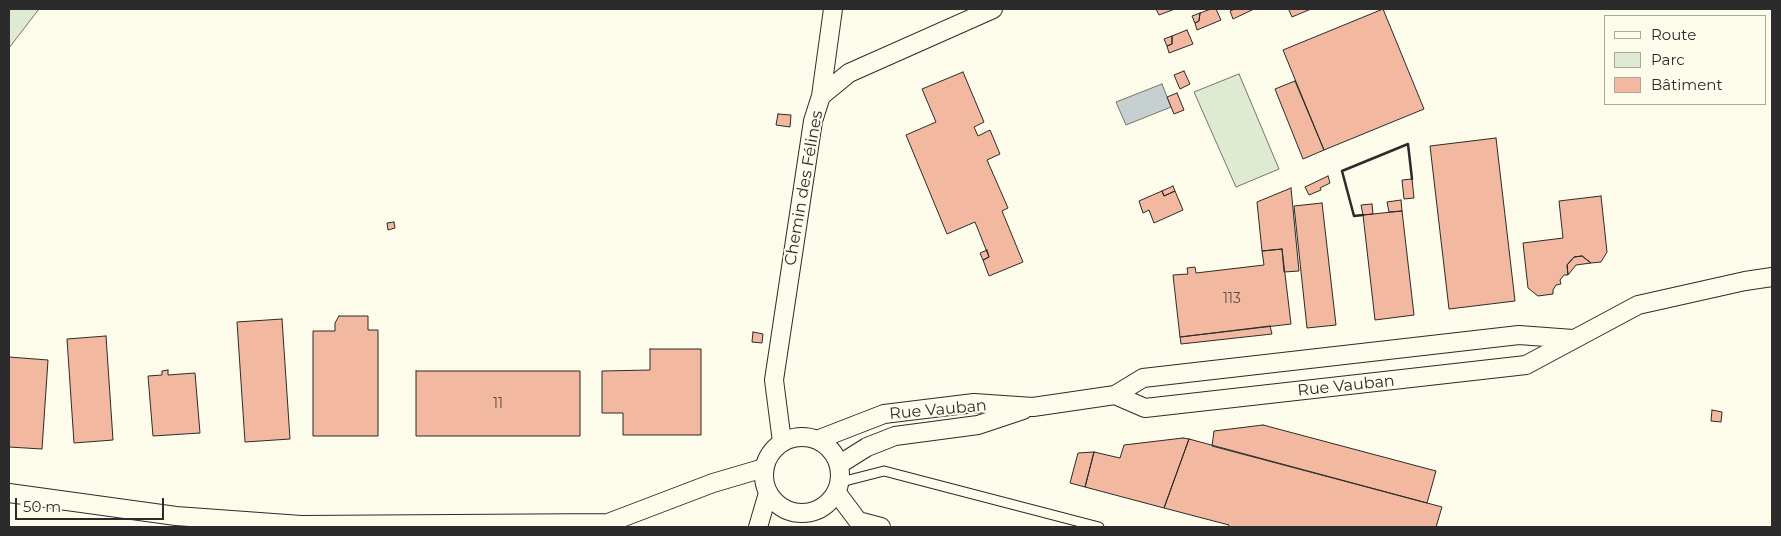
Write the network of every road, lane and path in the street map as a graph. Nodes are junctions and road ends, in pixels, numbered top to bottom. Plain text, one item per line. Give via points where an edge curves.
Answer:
1 (834, 9) edge
2 (993, 9) edge
3 (821, 96) junction
4 (1772, 278) edge
5 (1573, 340) junction
6 (1115, 395) junction
7 (1033, 407) junction
8 (817, 440) junction
9 (782, 442) junction
10 (840, 464) junction
11 (764, 468) junction
12 (839, 488) junction
13 (9, 493) edge
14 (768, 493) junction
15 (758, 527) edge
16 (882, 527) edge
17 (1099, 527) edge

1 - 3 street
2 - 3 street, Chemin des Félines via 849,73
3 - 9 street, Chemin des Félines via 813,121 774,380
4 - 5 street, Rue Vauban via 1638,305
5 - 6 street, Rue Vauban via 1520,335 1143,378
5 - 6 street, Rue Vauban via 1526,365 1145,408
6 - 7 street, Rue Vauban
7 - 8 street, Rue Vauban via 974,403 884,414
7 - 10 street, Rue Vauban via 978,425 895,436 867,447
8 - 9 street via 800,437
8 - 10 street via 831,449
9 - 11 street
10 - 12 street
11 - 13 street via 713,483 608,523 301,525 176,516
11 - 14 street
12 - 14 street via 829,502 806,514 783,510
12 - 16 street via 858,521
12 - 17 lane via 884,471
14 - 15 street

